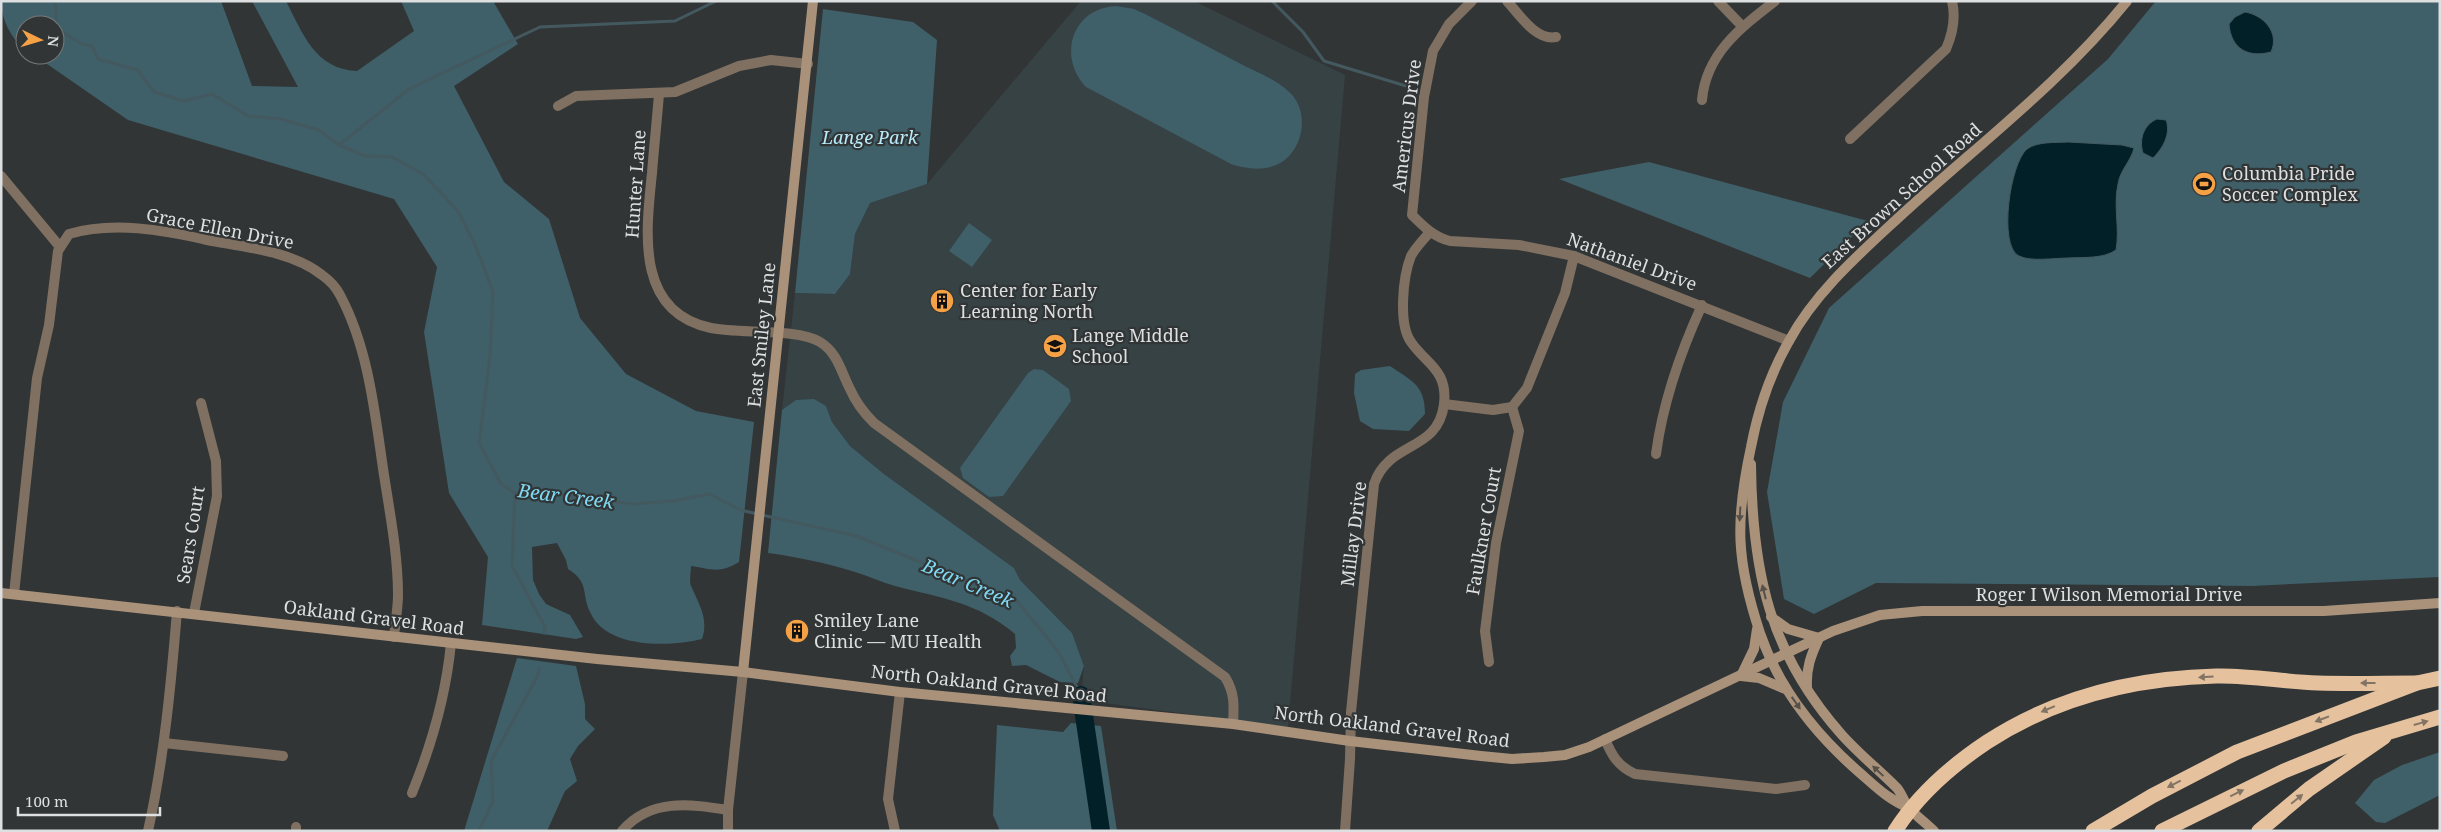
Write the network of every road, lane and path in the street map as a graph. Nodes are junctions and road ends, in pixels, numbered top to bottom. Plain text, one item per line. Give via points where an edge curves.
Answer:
1 (813, 1) edge
2 (1472, 1) edge
3 (1507, 1) edge
4 (1718, 1) edge
5 (1775, 1) edge
6 (1952, 1) edge
7 (2127, 1) edge
8 (1742, 26) junction
9 (1556, 37) dead end
10 (808, 64) junction
11 (659, 94) junction
12 (1702, 100) dead end
13 (558, 106) dead end
14 (1850, 139) dead end
15 (1, 176) edge
16 (1430, 232) junction
17 (60, 247) junction
18 (1574, 256) junction
19 (1702, 305) junction
20 (778, 334) junction
21 (1789, 341) junction
22 (201, 403) dead end
23 (1444, 404) junction
24 (1512, 407) junction
25 (1750, 448) junction
26 (1656, 454) dead end
27 (1, 593) edge
28 (14, 594) junction
29 (2440, 603) edge
30 (177, 611) junction
31 (194, 614) junction
32 (1771, 617) junction
33 (1758, 627) junction
34 (394, 637) junction
35 (1819, 638) junction
36 (451, 644) junction
37 (1787, 654) junction
38 (1489, 662) dead end
39 (1771, 662) junction
40 (743, 672) junction
41 (1741, 676) junction
42 (2440, 678) edge
43 (2417, 683) junction
44 (1785, 689) junction
45 (1808, 689) junction
46 (900, 692) junction
47 (2440, 717) edge
48 (1233, 724) junction
49 (2393, 731) junction
50 (1606, 738) junction
51 (1350, 741) junction
52 (164, 744) junction
53 (283, 756) dead end
54 (1805, 785) dead end
55 (412, 793) dead end
56 (1909, 808) junction
57 (728, 810) junction
58 (148, 831) edge
59 (622, 831) edge
60 (728, 831) edge
61 (895, 831) edge
62 (1345, 831) edge
63 (1895, 831) edge
64 (1934, 831) edge
65 (2093, 831) edge
66 (2162, 831) edge
67 (2259, 831) edge

1 - 10 street, East Smiley Lane
2 - 16 street, Americus Drive via 1449,24 1433,51 1424,96 1412,215
3 - 9 street via 1538,34
4 - 8 street
5 - 8 street
6 - 14 street via 1955,14 1946,49
7 - 21 street, East Brown School Road via 2099,36 2041,94 1937,183 1825,288
8 - 12 street via 1712,62 1704,81
10 - 11 street via 771,60 739,66 676,92
10 - 20 street, East Smiley Lane
11 - 13 street via 576,96
11 - 20 street, Hunter Lane via 646,229 648,257 656,285 669,306 689,320 711,328
15 - 17 street
16 - 18 street, Nathaniel Drive via 1450,242 1519,244
16 - 23 street via 1416,248 1408,266 1403,325 1412,344 1437,371 1442,382
17 - 28 street via 49,325 37,378
17 - 34 street, Grace Ellen Drive via 68,234 82,230 160,230 273,254 302,263 331,282 340,294 355,332 366,372 394,541 398,596
18 - 19 street, Nathaniel Drive
18 - 24 street via 1565,293 1527,388
19 - 21 street, Nathaniel Drive
19 - 26 street via 1666,400
20 - 40 street, East Smiley Lane
20 - 48 street, Hunter Lane via 818,340 828,347 841,367 855,400 874,423 1225,677 1234,698
21 - 25 street, East Brown School Road via 1759,410
22 - 31 street, Sears Court via 216,461 217,496
23 - 24 street via 1493,410
23 - 51 street, Millay Drive via 1431,432 1422,441 1387,461 1374,484
24 - 38 street, Faulkner Court via 1519,431 1496,543 1485,631
32 -> 25 street, East Brown School Road via 1754,538
25 -> 33 street, East Brown School Road via 1744,472 1739,534 1747,594
27 - 28 street, Oakland Gravel Road
28 - 30 street, Oakland Gravel Road
29 - 35 street, Roger I Wilson Memorial Drive via 2324,611 1905,612 1860,620
30 - 31 street, Oakland Gravel Road
30 - 52 street
31 - 34 street, Oakland Gravel Road
32 - 35 street via 1788,629
32 - 37 street, East Brown School Road
33 - 39 street, East Brown School Road
33 - 41 street via 1754,649
34 - 36 street, Oakland Gravel Road
35 - 37 street, Roger I Wilson Memorial Drive
35 - 45 street via 1806,675
36 - 40 street, Oakland Gravel Road
36 - 55 street via 438,720
37 - 39 street, North Oakland Gravel Road
37 - 45 street
39 - 41 street, North Oakland Gravel Road
39 - 44 street, East Brown School Road
40 - 46 street, North Oakland Gravel Road
40 - 57 street
41 - 44 street via 1759,678
41 - 50 street, North Oakland Gravel Road
42 - 43 highway
43 -> 56 highway via 2317,683 2218,676 2165,679 2116,687 2048,708 2009,728 1961,759
43 -> 65 highway via 2237,752
44 -> 56 street, East Brown School Road via 1840,756 1891,800
56 -> 45 street via 1899,790 1843,736
46 - 48 street, North Oakland Gravel Road
46 - 61 street via 888,799
49 -> 47 highway
48 - 51 street, North Oakland Gravel Road
66 -> 49 highway via 2284,771
67 -> 49 highway via 2309,789
50 - 51 street, North Oakland Gravel Road via 1565,754 1512,759
50 - 54 street via 1613,758 1635,774 1776,788
51 - 62 street, Millay Drive
52 - 53 street
52 - 58 street
56 - 63 highway
56 - 64 street
57 - 59 street via 677,804 652,809 630,821
57 - 60 street

